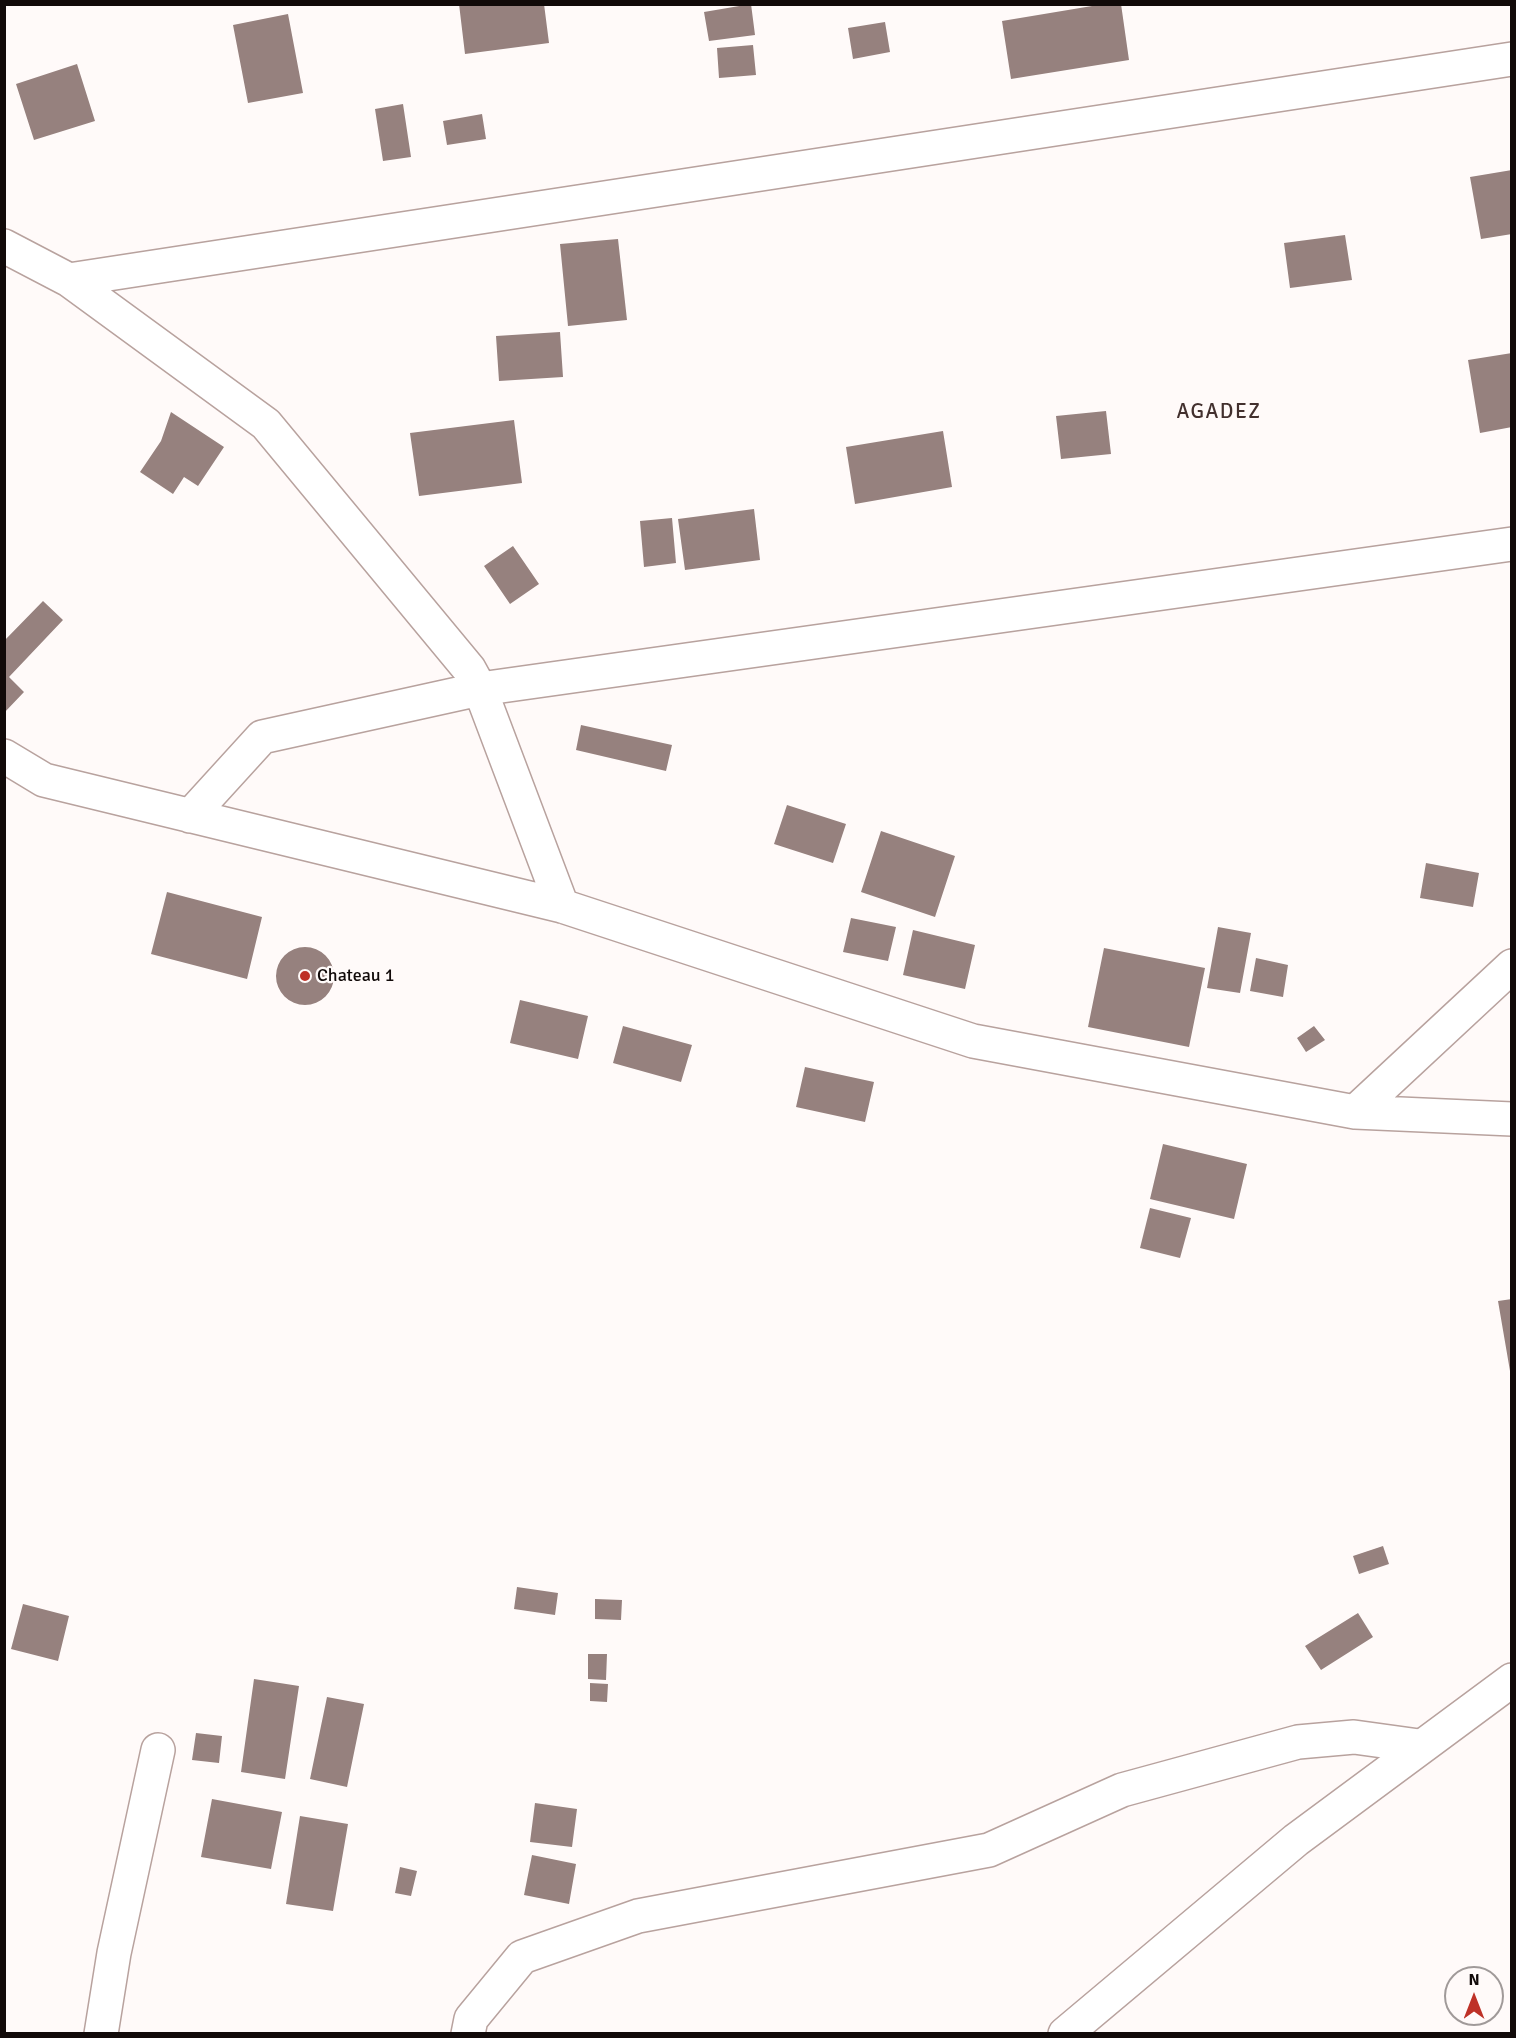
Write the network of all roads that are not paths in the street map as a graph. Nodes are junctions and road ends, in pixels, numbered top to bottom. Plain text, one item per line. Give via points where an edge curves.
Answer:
1 (1512, 59) edge
2 (4, 246) edge
3 (69, 280) junction
4 (1512, 544) edge
5 (480, 689) junction
6 (4, 756) edge
7 (190, 816) junction
8 (562, 906) junction
9 (1512, 966) edge
10 (1355, 1112) junction
11 (1512, 1119) edge
12 (1512, 1680) edge
13 (1419, 1746) junction
14 (158, 1750) dead end
15 (101, 2034) edge
16 (468, 2034) edge
17 (1065, 2034) edge

1 - 3 main road
2 - 3 main road
3 - 5 main road via 266,424 469,669
4 - 5 main road
5 - 7 main road via 262,737
5 - 8 main road
6 - 7 main road via 44,780
7 - 8 main road
8 - 10 main road via 973,1041
9 - 10 main road
10 - 11 main road
12 - 13 main road
13 - 16 main road via 1354,1737 1298,1742 1122,1790 989,1850 638,1916 522,1958 471,2019
13 - 17 main road via 1296,1840
14 - 15 main road via 114,1953

